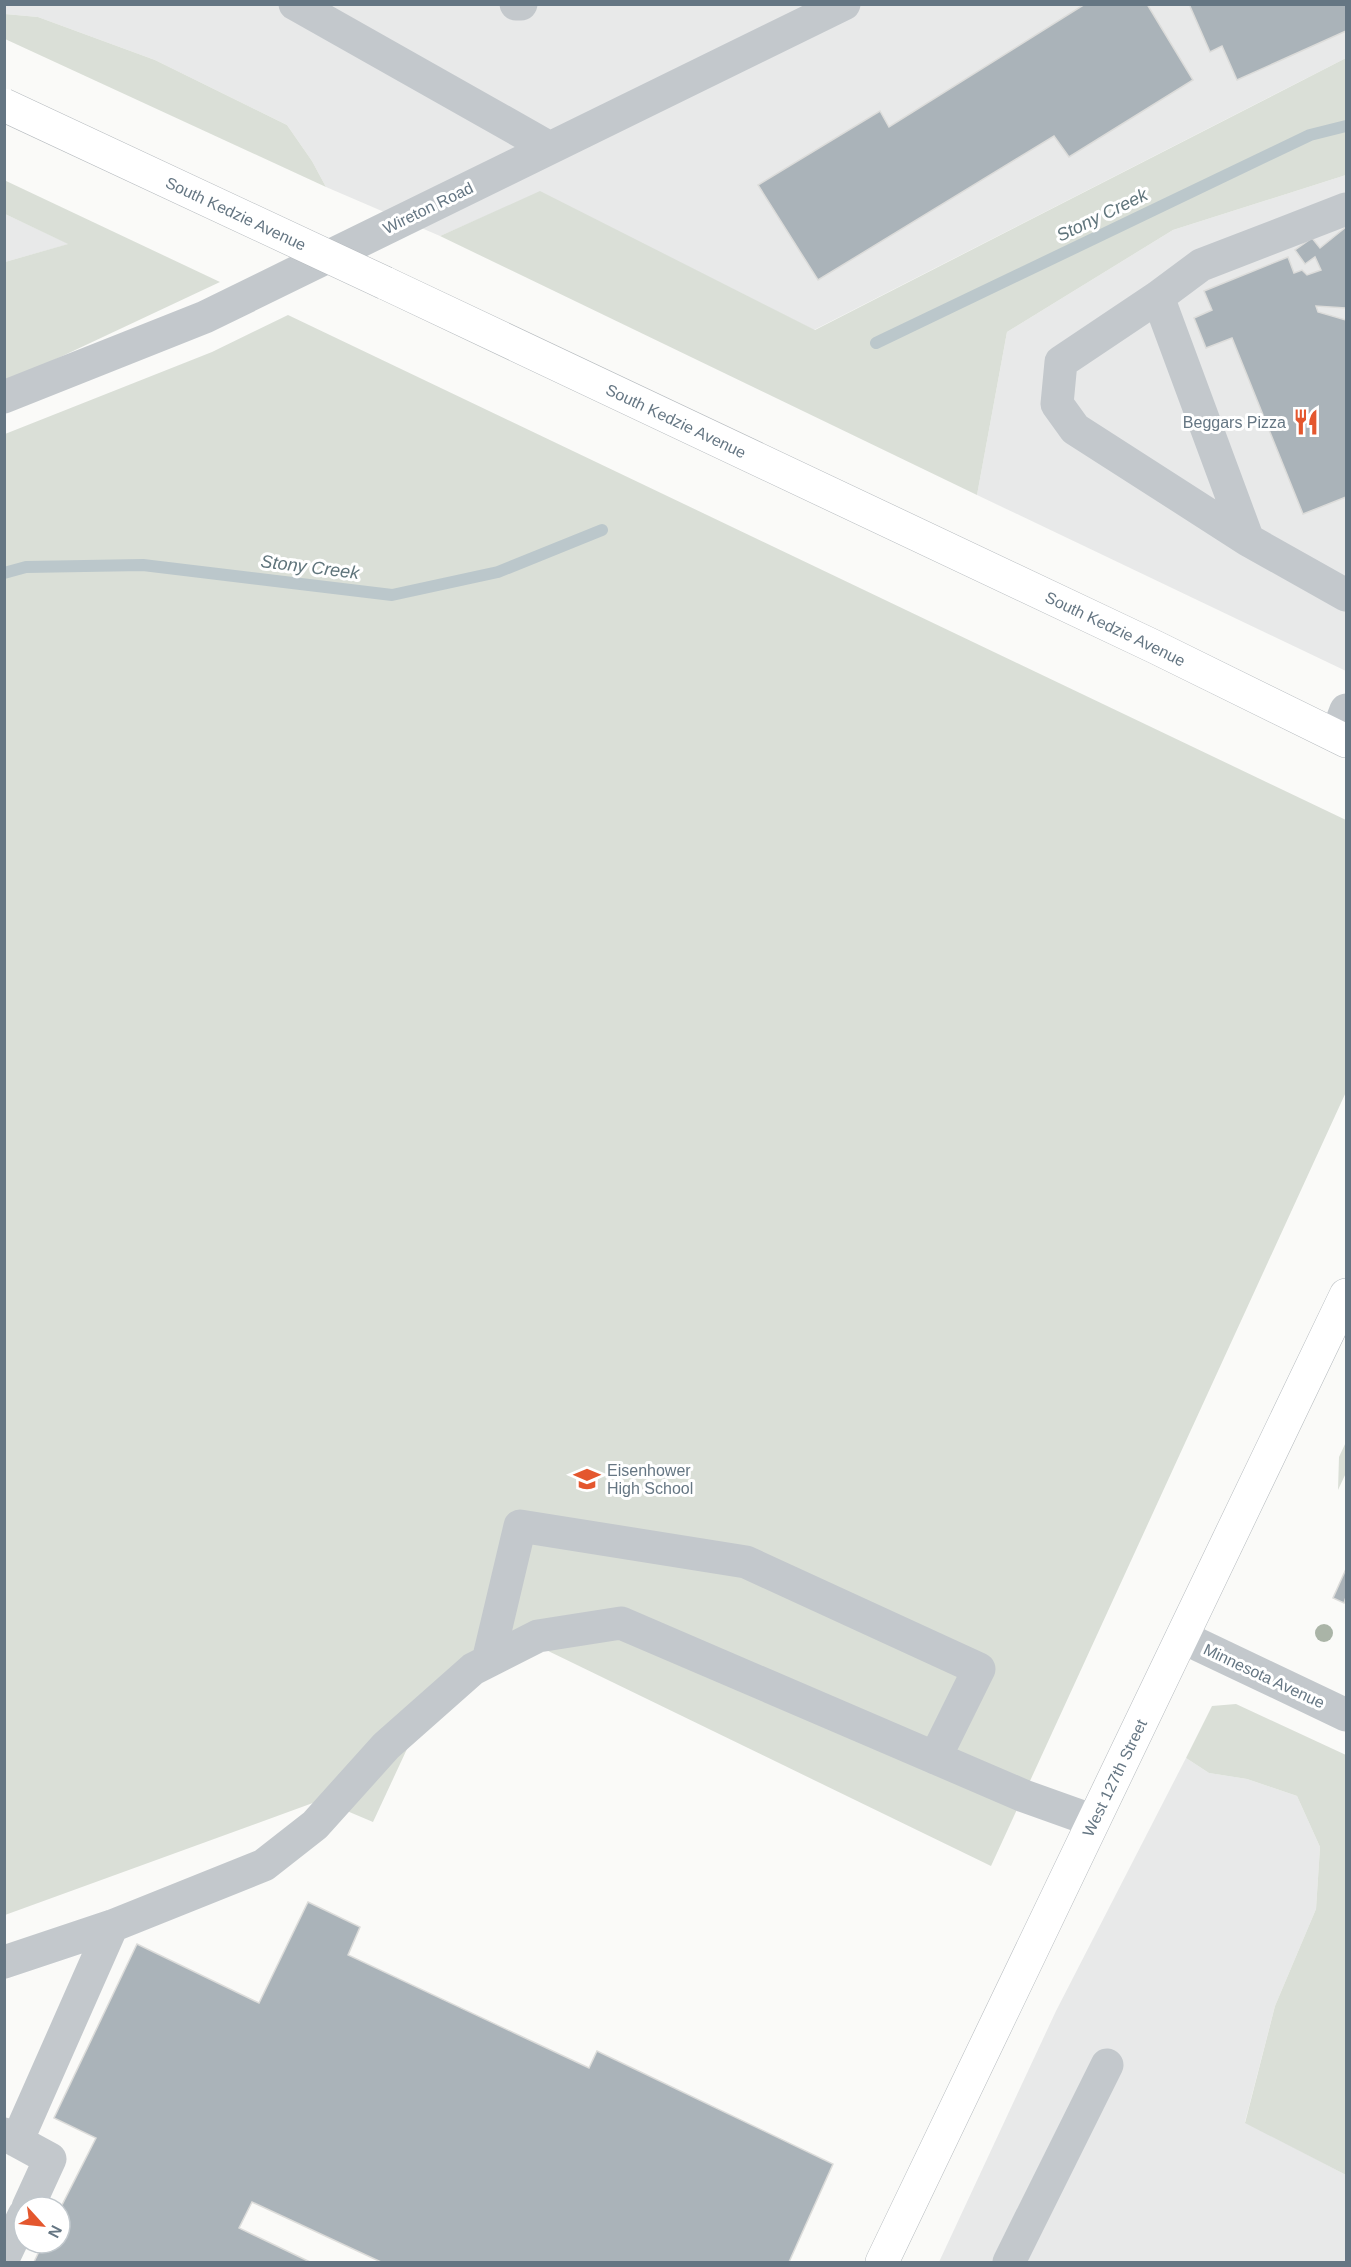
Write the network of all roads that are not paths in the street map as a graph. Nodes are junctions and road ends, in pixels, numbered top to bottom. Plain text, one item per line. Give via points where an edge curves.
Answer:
1 (295, 4) edge
2 (516, 4) edge
3 (521, 4) edge
4 (844, 4) edge
5 (4, 105) edge
6 (550, 148) junction
7 (1347, 209) edge
8 (1158, 297) junction
9 (4, 397) edge
10 (1248, 540) junction
11 (1347, 595) edge
12 (1343, 729) edge
13 (1347, 1295) edge
14 (1182, 1637) junction
15 (488, 1661) junction
16 (1347, 1715) edge
17 (935, 1758) junction
18 (1094, 1821) junction
19 (112, 1926) junction
20 (4, 1962) edge
21 (1107, 2065) dead end
22 (11, 2137) edge
23 (34, 2195) edge
24 (12, 2240) edge
25 (4, 2257) edge
26 (882, 2262) edge
27 (1009, 2262) edge

1 - 6 street
2 - 3 street
4 - 6 street, Wireton Road
5 - 12 main road, South Kedzie Avenue, bridge via 1155,647
6 - 9 street, Wireton Road via 205,317
7 - 8 street via 1201,265
8 - 10 street
8 - 10 street via 1060,362 1058,404 1075,429
10 - 11 street
13 - 14 main road, West 127th Street
14 - 16 street, Minnesota Avenue
14 - 18 main road, West 127th Street
15 - 17 street via 538,1636 621,1623
15 - 17 street via 520,1526 746,1562 980,1669
15 - 19 street via 473,1669 386,1746 315,1825 264,1865
17 - 18 street
18 - 26 main road, West 127th Street
19 - 20 street
19 - 22 street
21 - 27 street
22 - 23 street via 50,2159
24 - 25 street

